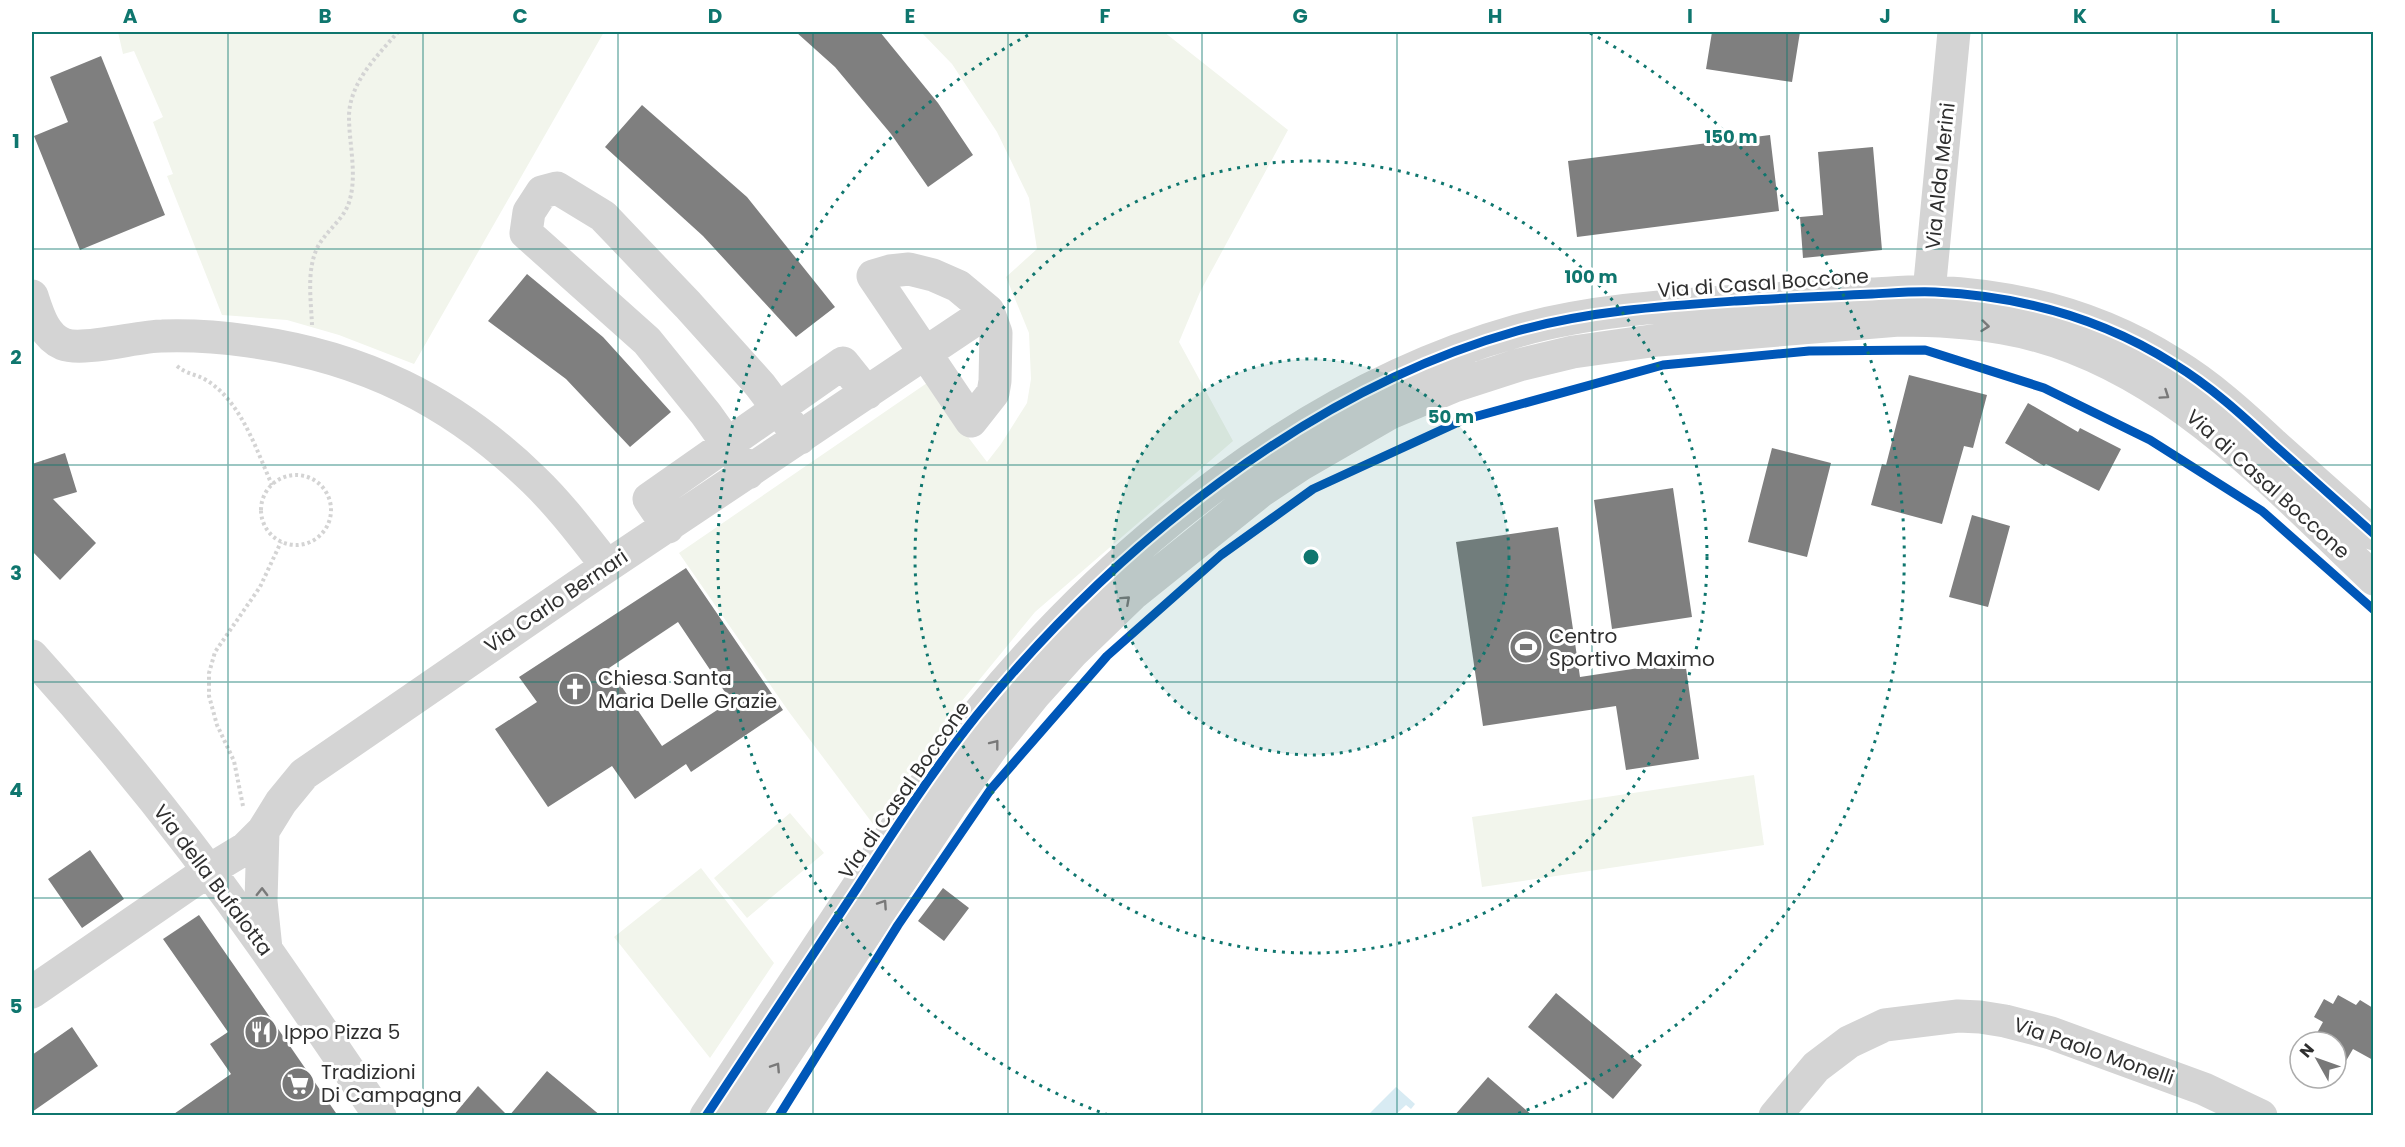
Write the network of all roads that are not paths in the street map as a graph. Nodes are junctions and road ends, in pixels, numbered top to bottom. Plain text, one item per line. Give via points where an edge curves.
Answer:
1 (1954, 32) edge
2 (32, 296) edge
3 (1928, 306) junction
4 (988, 311) junction
5 (925, 354) junction
6 (867, 393) junction
7 (778, 408) junction
8 (800, 438) junction
9 (727, 443) junction
10 (748, 473) junction
11 (668, 527) junction
12 (2373, 534) edge
13 (608, 566) junction
14 (2373, 579) edge
15 (32, 656) edge
16 (263, 831) junction
17 (208, 871) junction
18 (267, 950) junction
19 (32, 992) edge
20 (380, 1116) edge
21 (706, 1116) edge
22 (744, 1116) edge
23 (1775, 1116) edge
24 (2261, 1116) edge

1 - 3 street, Via Alda Merini
2 - 13 street via 45,328 64,345 161,336 240,340 312,352 374,372 460,417 488,439 535,480
3 - 12 street, Via di Casal Boccone via 1993,297 2091,323 2133,340 2176,365 2229,404
3 -> 14 street, Via di Casal Boccone via 2035,336 2094,357 2142,381 2231,446
3 - 21 street, Via di Casal Boccone via 1794,297 1596,314 1521,330 1380,383 1262,453 1125,561 1046,638 979,714 921,791
22 -> 3 street, Via di Casal Boccone via 950,806 1035,694 1132,594 1237,509 1300,465 1416,401 1543,359 1658,340 1836,324
4 - 5 street, Via Carlo Bernari
4 - 5 street via 996,333 995,381 993,393 971,421
4 - 5 street via 958,286 921,271 890,271 873,276
5 - 6 street, Via Carlo Bernari
6 - 7 street via 843,363
6 - 8 street, Via Carlo Bernari
7 - 8 street
7 - 9 street
7 - 9 street via 603,216 557,188 542,192 529,212 526,233 647,341
8 - 10 street, Via Carlo Bernari
9 - 10 street
9 - 11 street via 649,499
10 - 11 street, Via Carlo Bernari
11 - 13 street, Via Carlo Bernari
13 - 16 street, Via Carlo Bernari via 304,774
15 - 17 street, Via della Bufalotta
16 - 17 street, Via Carlo Bernari via 238,854
18 -> 16 street via 261,901
17 - 18 street, Via della Bufalotta
17 - 19 street, Via Carlo Bernari
18 - 20 street, Via della Bufalotta
23 - 24 street, Via Paolo Monelli via 1816,1067 1849,1042 1885,1025 1958,1016 2005,1021 2051,1033 2204,1089

